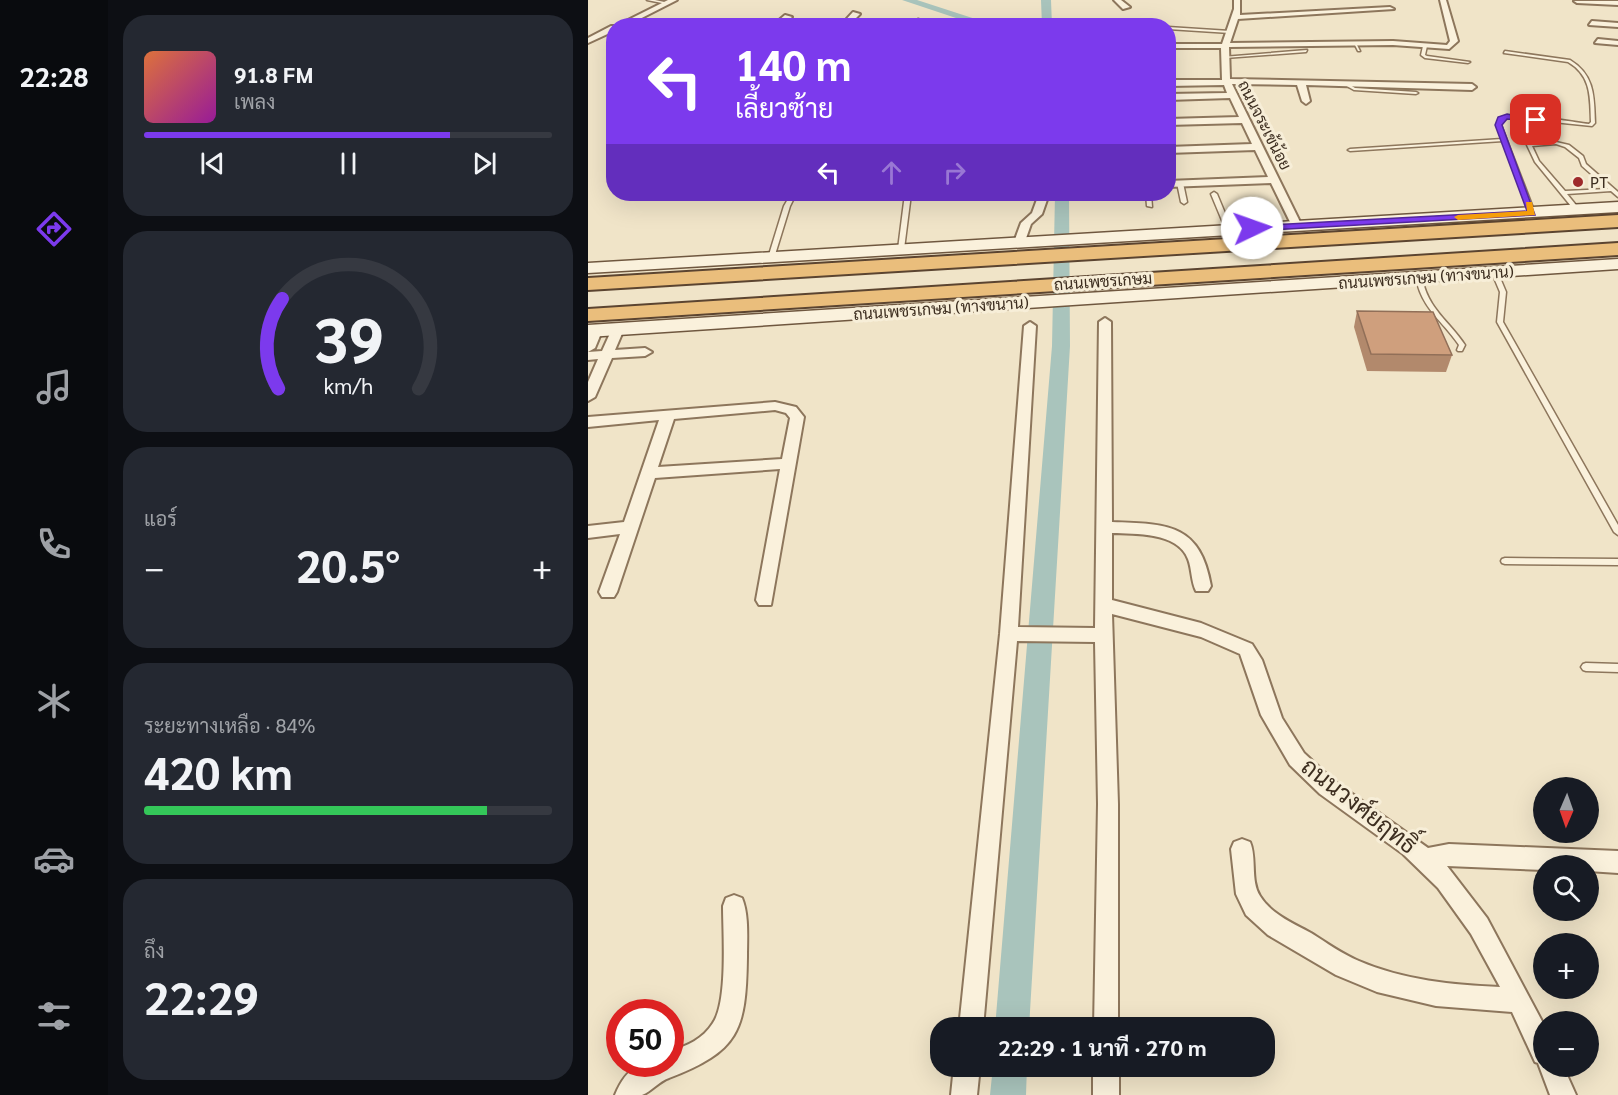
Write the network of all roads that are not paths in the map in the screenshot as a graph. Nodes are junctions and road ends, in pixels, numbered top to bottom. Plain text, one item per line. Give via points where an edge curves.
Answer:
1 (649, 0) edge
2 (1117, 0) edge
3 (1237, 0) edge
4 (1443, 0) edge
5 (1577, 1) edge
6 (671, 2) edge
7 (1618, 3) edge
8 (1126, 7) dead end
9 (1389, 9) dead end
10 (1583, 10) dead end
11 (1618, 12) edge
12 (856, 14) dead end
13 (1235, 17) junction
14 (636, 18) edge
15 (852, 18) edge
16 (1592, 24) dead end
17 (1618, 25) edge
18 (606, 29) edge
19 (1176, 29) edge
20 (599, 30) junction
21 (606, 32) edge
22 (1230, 32) junction
23 (588, 40) edge
24 (1598, 41) dead end
25 (1618, 42) edge
26 (1225, 45) junction
27 (1176, 46) edge
28 (1425, 46) junction
29 (1306, 51) dead end
30 (1505, 52) dead end
31 (1225, 57) junction
32 (1468, 62) dead end
33 (1176, 82) edge
34 (1226, 82) junction
35 (1301, 83) junction
36 (1346, 84) junction
37 (1472, 87) dead end
38 (1416, 93) dead end
39 (1231, 95) junction
40 (1176, 97) edge
41 (1306, 101) dead end
42 (1244, 120) junction
43 (1176, 122) edge
44 (1504, 140) junction
45 (1259, 147) junction
46 (1176, 150) edge
47 (1350, 150) dead end
48 (1275, 180) junction
49 (1176, 183) edge
50 (1176, 187) edge
51 (1611, 190) junction
52 (1567, 192) junction
53 (1214, 194) dead end
54 (1618, 195) edge
55 (790, 201) edge
56 (907, 201) edge
57 (1042, 201) edge
58 (1149, 201) edge
59 (1184, 202) dead end
60 (1150, 206) dead end
61 (1618, 207) edge
62 (1577, 210) junction
63 (1532, 213) junction
64 (1618, 220) edge
65 (1297, 226) junction
66 (1229, 230) junction
67 (1104, 244) junction
68 (1027, 247) junction
69 (901, 249) junction
70 (1618, 249) edge
71 (853, 253) junction
72 (771, 258) junction
73 (1618, 264) edge
74 (588, 268) edge
75 (1495, 273) junction
76 (707, 277) junction
77 (1419, 278) junction
78 (588, 284) edge
79 (1110, 289) junction
80 (1039, 294) junction
81 (1105, 322) dead end
82 (590, 326) edge
83 (1030, 326) dead end
84 (618, 329) junction
85 (588, 348) edge
86 (1460, 350) dead end
87 (645, 352) dead end
88 (607, 355) junction
89 (588, 356) edge
90 (588, 397) edge
91 (668, 416) junction
92 (588, 422) edge
93 (790, 463) junction
94 (649, 473) junction
95 (1103, 527) junction
96 (630, 528) junction
97 (588, 532) edge
98 (1618, 532) edge
99 (1505, 561) dead end
100 (1618, 562) edge
101 (1202, 585) dead end
102 (609, 592) dead end
103 (765, 600) dead end
104 (1103, 605) junction
105 (1017, 634) junction
106 (1103, 635) junction
107 (1586, 668) dead end
108 (1618, 668) edge
109 (1242, 849) dead end
110 (1426, 859) junction
111 (1618, 862) edge
112 (734, 906) dead end
113 (1517, 1000) junction
114 (972, 1017) edge
115 (1106, 1017) edge
116 (1533, 1031) edge
117 (966, 1077) edge
118 (1106, 1077) edge
119 (1555, 1077) edge
120 (628, 1095) edge
121 (964, 1095) edge
122 (1106, 1095) edge
123 (1563, 1095) edge

1 - 6 lane
2 - 8 street
3 - 13 street, ถนนจระเข้น้อย
4 - 28 street via 1454,41 1445,47
5 - 7 street
6 - 14 street
9 - 13 street
10 - 11 street
12 - 15 street
13 - 22 street, ถนนจระเข้น้อย
16 - 17 street
18 - 20 street
19 - 22 lane
20 - 21 street
20 - 23 street
22 - 26 street, ถนนจระเข้น้อย
24 - 25 street
26 - 27 street
26 - 28 street
26 - 31 street, ถนนจระเข้น้อย
28 - 32 lane via 1424,56
29 - 31 lane
30 - 44 lane via 1560,58 1578,66 1590,81 1593,123 1501,118
31 - 34 street, ถนนจระเข้น้อย
33 - 34 street
34 - 35 street
34 - 39 street, ถนนจระเข้น้อย
35 - 36 street
35 - 41 street
36 - 37 street
36 - 38 lane via 1354,89
39 - 40 street
39 - 42 street, ถนนจระเข้น้อย
42 - 43 street
42 - 45 street, ถนนจระเข้น้อย
44 - 47 lane
44 - 63 lane
45 - 46 street
45 - 48 street, ถนนจระเข้น้อย
48 - 49 street
48 - 65 street, ถนนจระเข้น้อย
50 - 59 lane
51 - 52 lane
51 - 52 lane via 1567,146 1529,145 1535,160
51 - 54 lane
52 - 62 lane
53 - 66 lane
55 - 72 lane
56 - 69 lane
57 - 68 street via 1037,214 1026,223
58 - 60 lane
61 - 62 main road
62 - 63 main road
63 - 65 main road
64 - 67 highway, ถนนเพชรเกษม
65 - 66 main road
66 - 67 main road
67 - 68 highway, ถนนเพชรเกษม
68 - 69 main road
68 - 76 highway, ถนนเพชรเกษม
69 - 71 main road
70 - 79 highway, ถนนเพชรเกษม
71 - 72 main road
71 - 76 highway
72 - 74 main road
73 - 75 main road, ถนนเพชรเกษม (ทางขนาน)
75 - 77 main road, ถนนเพชรเกษม (ทางขนาน)
75 - 98 lane via 1503,292 1500,322
76 - 78 highway, ถนนเพชรเกษม
77 - 79 main road, ถนนเพชรเกษม (ทางขนาน)
77 - 86 lane via 1425,304 1456,335 1462,345
79 - 80 highway, ถนนเพชรเกษม
80 - 82 highway, ถนนเพชรเกษม via 674,309
80 - 84 main road, ถนนเพชรเกษม (ทางขนาน)
81 - 95 street
82 - 84 main road, ถนนเพชรเกษม (ทางขนาน)
82 - 85 street
83 - 105 street
84 - 88 street
87 - 88 street
88 - 89 street
88 - 90 street
91 - 92 street
91 - 93 street via 775,406 791,410 797,417
91 - 94 street
93 - 94 street
93 - 103 street
94 - 96 street
95 - 101 street via 1185,541 1197,559
95 - 104 street
96 - 97 street
96 - 102 street
99 - 100 lane
104 - 106 street
104 - 110 street, ถนนวงศ์ยฤทธิ์ via 1225,638 1246,649 1270,711 1297,759 1334,792
105 - 106 street
105 - 114 street
106 - 115 street via 1108,804
107 - 108 lane
109 - 113 street via 1246,892 1253,906 1270,923 1328,957 1358,973 1395,984 1471,999
110 - 111 street via 1449,855
110 - 113 street, ถนนวงศ์ยฤทธิ์ via 1470,914
112 - 120 street via 733,981 723,1030 704,1050 642,1076
113 - 116 street, ถนนวงศ์ยฤทธิ์
117 - 121 street
118 - 122 street
119 - 123 street

